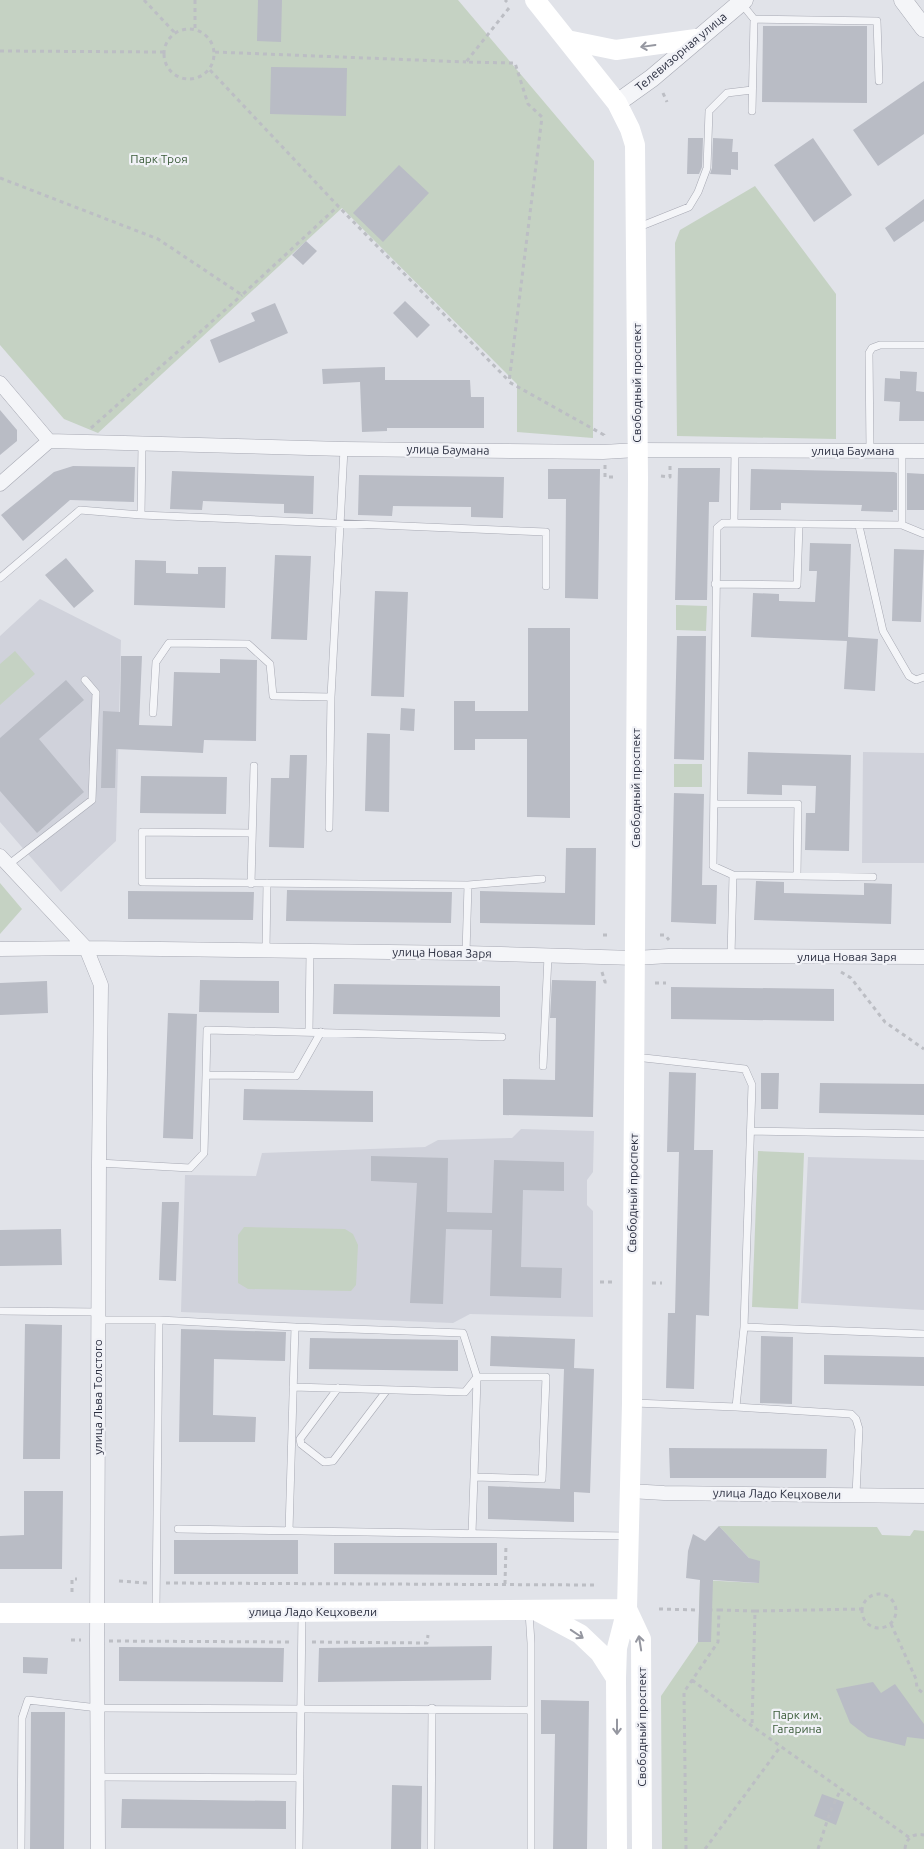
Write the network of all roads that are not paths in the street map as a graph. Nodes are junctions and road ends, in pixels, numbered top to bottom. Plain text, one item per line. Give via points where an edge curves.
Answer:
1 (535, 0) edge
2 (903, 0) edge
3 (742, 1) edge
4 (754, 19) junction
5 (924, 28) edge
6 (696, 39) junction
7 (567, 40) junction
8 (879, 81) dead end
9 (752, 90) junction
10 (617, 104) junction
11 (752, 111) dead end
12 (637, 228) junction
13 (924, 345) edge
14 (0, 383) edge
15 (49, 441) junction
16 (142, 445) junction
17 (344, 449) junction
18 (637, 450) junction
19 (870, 450) junction
20 (735, 451) junction
21 (902, 451) junction
22 (924, 451) edge
23 (0, 484) edge
24 (141, 514) junction
25 (734, 523) junction
26 (341, 524) junction
27 (799, 525) junction
28 (902, 525) junction
29 (859, 526) junction
30 (924, 534) edge
31 (0, 578) edge
32 (715, 584) junction
33 (546, 586) dead end
34 (924, 677) edge
35 (85, 680) dead end
36 (331, 697) junction
37 (153, 714) dead end
38 (254, 766) dead end
39 (714, 804) junction
40 (329, 828) dead end
41 (251, 833) junction
42 (4, 860) edge
43 (733, 875) junction
44 (797, 876) junction
45 (873, 877) dead end
46 (542, 880) dead end
47 (267, 883) junction
48 (251, 884) junction
49 (468, 885) junction
50 (86, 948) junction
51 (0, 949) edge
52 (266, 950) junction
53 (310, 952) junction
54 (466, 953) junction
55 (548, 956) junction
56 (731, 956) junction
57 (924, 957) edge
58 (635, 958) junction
59 (309, 1032) junction
60 (321, 1032) junction
61 (502, 1038) dead end
62 (635, 1057) junction
63 (542, 1066) dead end
64 (206, 1075) junction
65 (751, 1131) junction
66 (924, 1134) edge
67 (99, 1163) junction
68 (0, 1311) edge
69 (98, 1316) junction
70 (159, 1320) junction
71 (295, 1327) junction
72 (744, 1327) junction
73 (924, 1334) edge
74 (477, 1377) junction
75 (294, 1387) junction
76 (338, 1388) junction
77 (387, 1390) junction
78 (632, 1402) junction
79 (736, 1407) junction
80 (474, 1477) junction
81 (629, 1491) junction
82 (856, 1495) junction
83 (924, 1496) edge
84 (178, 1529) dead end
85 (289, 1531) junction
86 (472, 1532) junction
87 (628, 1536) junction
88 (627, 1609) junction
89 (532, 1610) junction
90 (302, 1612) junction
91 (0, 1613) edge
92 (97, 1613) junction
93 (156, 1614) junction
94 (616, 1678) junction
95 (98, 1708) junction
96 (432, 1708) junction
97 (300, 1710) junction
98 (531, 1710) junction
99 (98, 1776) junction
100 (300, 1778) junction
101 (21, 1849) edge
102 (98, 1849) edge
103 (299, 1849) edge
104 (431, 1849) edge
105 (531, 1849) edge
106 (618, 1849) edge
107 (642, 1849) edge

1 - 7 main road, Свободный проспект
2 - 5 street
3 - 4 lane
3 - 6 street, Телевизорная улица
4 - 8 lane via 877,21
4 - 9 lane
6 -> 7 main road via 616,50
6 - 10 street, Телевизорная улица
7 - 10 main road, Свободный проспект
9 - 11 lane
9 - 12 lane via 727,93 709,110 706,168 689,207
10 - 12 main road, Свободный проспект via 635,145
12 - 18 main road, Свободный проспект
13 - 19 lane via 880,345 872,348
14 - 15 street
15 - 16 street, улица Баумана
15 - 23 street
16 - 17 street, улица Баумана
16 - 24 lane
17 - 18 street, улица Баумана
17 - 26 lane
18 - 20 street, улица Баумана
18 - 58 main road, Свободный проспект
19 - 20 street, улица Баумана
19 - 21 street, улица Баумана
20 - 25 lane
21 - 22 street, улица Баумана
21 - 28 lane
24 - 26 lane
24 - 31 lane via 80,510
25 - 27 lane
25 - 32 lane via 724,523 717,528
26 - 33 lane via 546,532
26 - 36 lane
27 - 29 lane
27 - 32 lane via 797,585
28 - 29 lane
28 - 30 lane
29 - 34 lane via 883,631 909,676 916,680
32 - 39 lane
35 - 42 lane via 96,693 92,800
36 - 37 lane via 273,696 270,664 248,644 169,643 156,662
36 - 40 lane
38 - 41 lane
39 - 43 lane via 713,866
39 - 44 lane via 798,804
41 - 48 lane
41 - 48 lane via 142,832 142,882
42 - 50 street
43 - 44 lane
43 - 56 lane
44 - 45 lane
46 - 49 lane
47 - 48 lane
47 - 49 lane
47 - 52 lane
49 - 54 lane
50 - 51 street, улица Новая Заря
50 - 52 street, улица Новая Заря
50 - 67 street, улица Льва Толстого via 102,985
52 - 53 street, улица Новая Заря
53 - 54 street, улица Новая Заря
53 - 59 lane
54 - 55 street, улица Новая Заря
55 - 58 street, улица Новая Заря
55 - 63 lane
56 - 57 street, улица Новая Заря
56 - 58 street, улица Новая Заря
58 - 62 main road, Свободный проспект
59 - 60 lane
59 - 64 lane via 207,1030
60 - 61 lane
60 - 64 lane via 296,1076
62 - 65 lane via 745,1069 752,1085
62 - 78 main road, Свободный проспект
64 - 67 lane via 204,1153 190,1168
65 - 66 lane
65 - 72 lane
67 - 69 street, улица Льва Толстого
68 - 69 lane
69 - 70 lane
69 - 92 street, улица Льва Толстого
70 - 71 lane
70 - 93 lane
71 - 74 lane via 463,1333
71 - 75 lane
72 - 73 lane
72 - 79 lane
74 - 77 lane via 465,1392
74 - 80 lane
74 - 80 lane via 546,1377 542,1479
75 - 76 lane
75 - 85 lane
76 - 77 lane
76 - 77 lane via 300,1439 301,1444 328,1463 333,1461
78 - 79 lane
78 - 81 main road, Свободный проспект
79 - 82 lane via 851,1414 859,1429
80 - 86 lane
81 - 82 street, улица Ладо Кецховели
81 - 87 main road, Свободный проспект
82 - 83 street, улица Ладо Кецховели
84 - 85 lane
85 - 86 lane
86 - 87 lane
87 - 88 main road, Свободный проспект
88 - 89 main road, улица Ладо Кецховели
88 - 94 main road, Свободный проспект via 617,1648
107 -> 88 main road, Свободный проспект via 641,1640
89 - 90 main road, улица Ладо Кецховели
89 -> 94 main road via 580,1634 600,1653
89 - 98 lane
90 - 93 main road, улица Ладо Кецховели
90 - 97 lane
91 - 92 main road, улица Ладо Кецховели
92 - 93 main road, улица Ладо Кецховели
92 - 95 street, улица Льва Толстого
94 -> 106 main road, Свободный проспект
95 - 97 lane
95 - 99 street, улица Льва Толстого
95 - 101 lane via 28,1700 22,1718
96 - 97 lane
96 - 98 lane
96 - 104 lane
97 - 100 lane
98 - 105 lane
99 - 100 lane
99 - 102 street, улица Льва Толстого
100 - 103 lane

